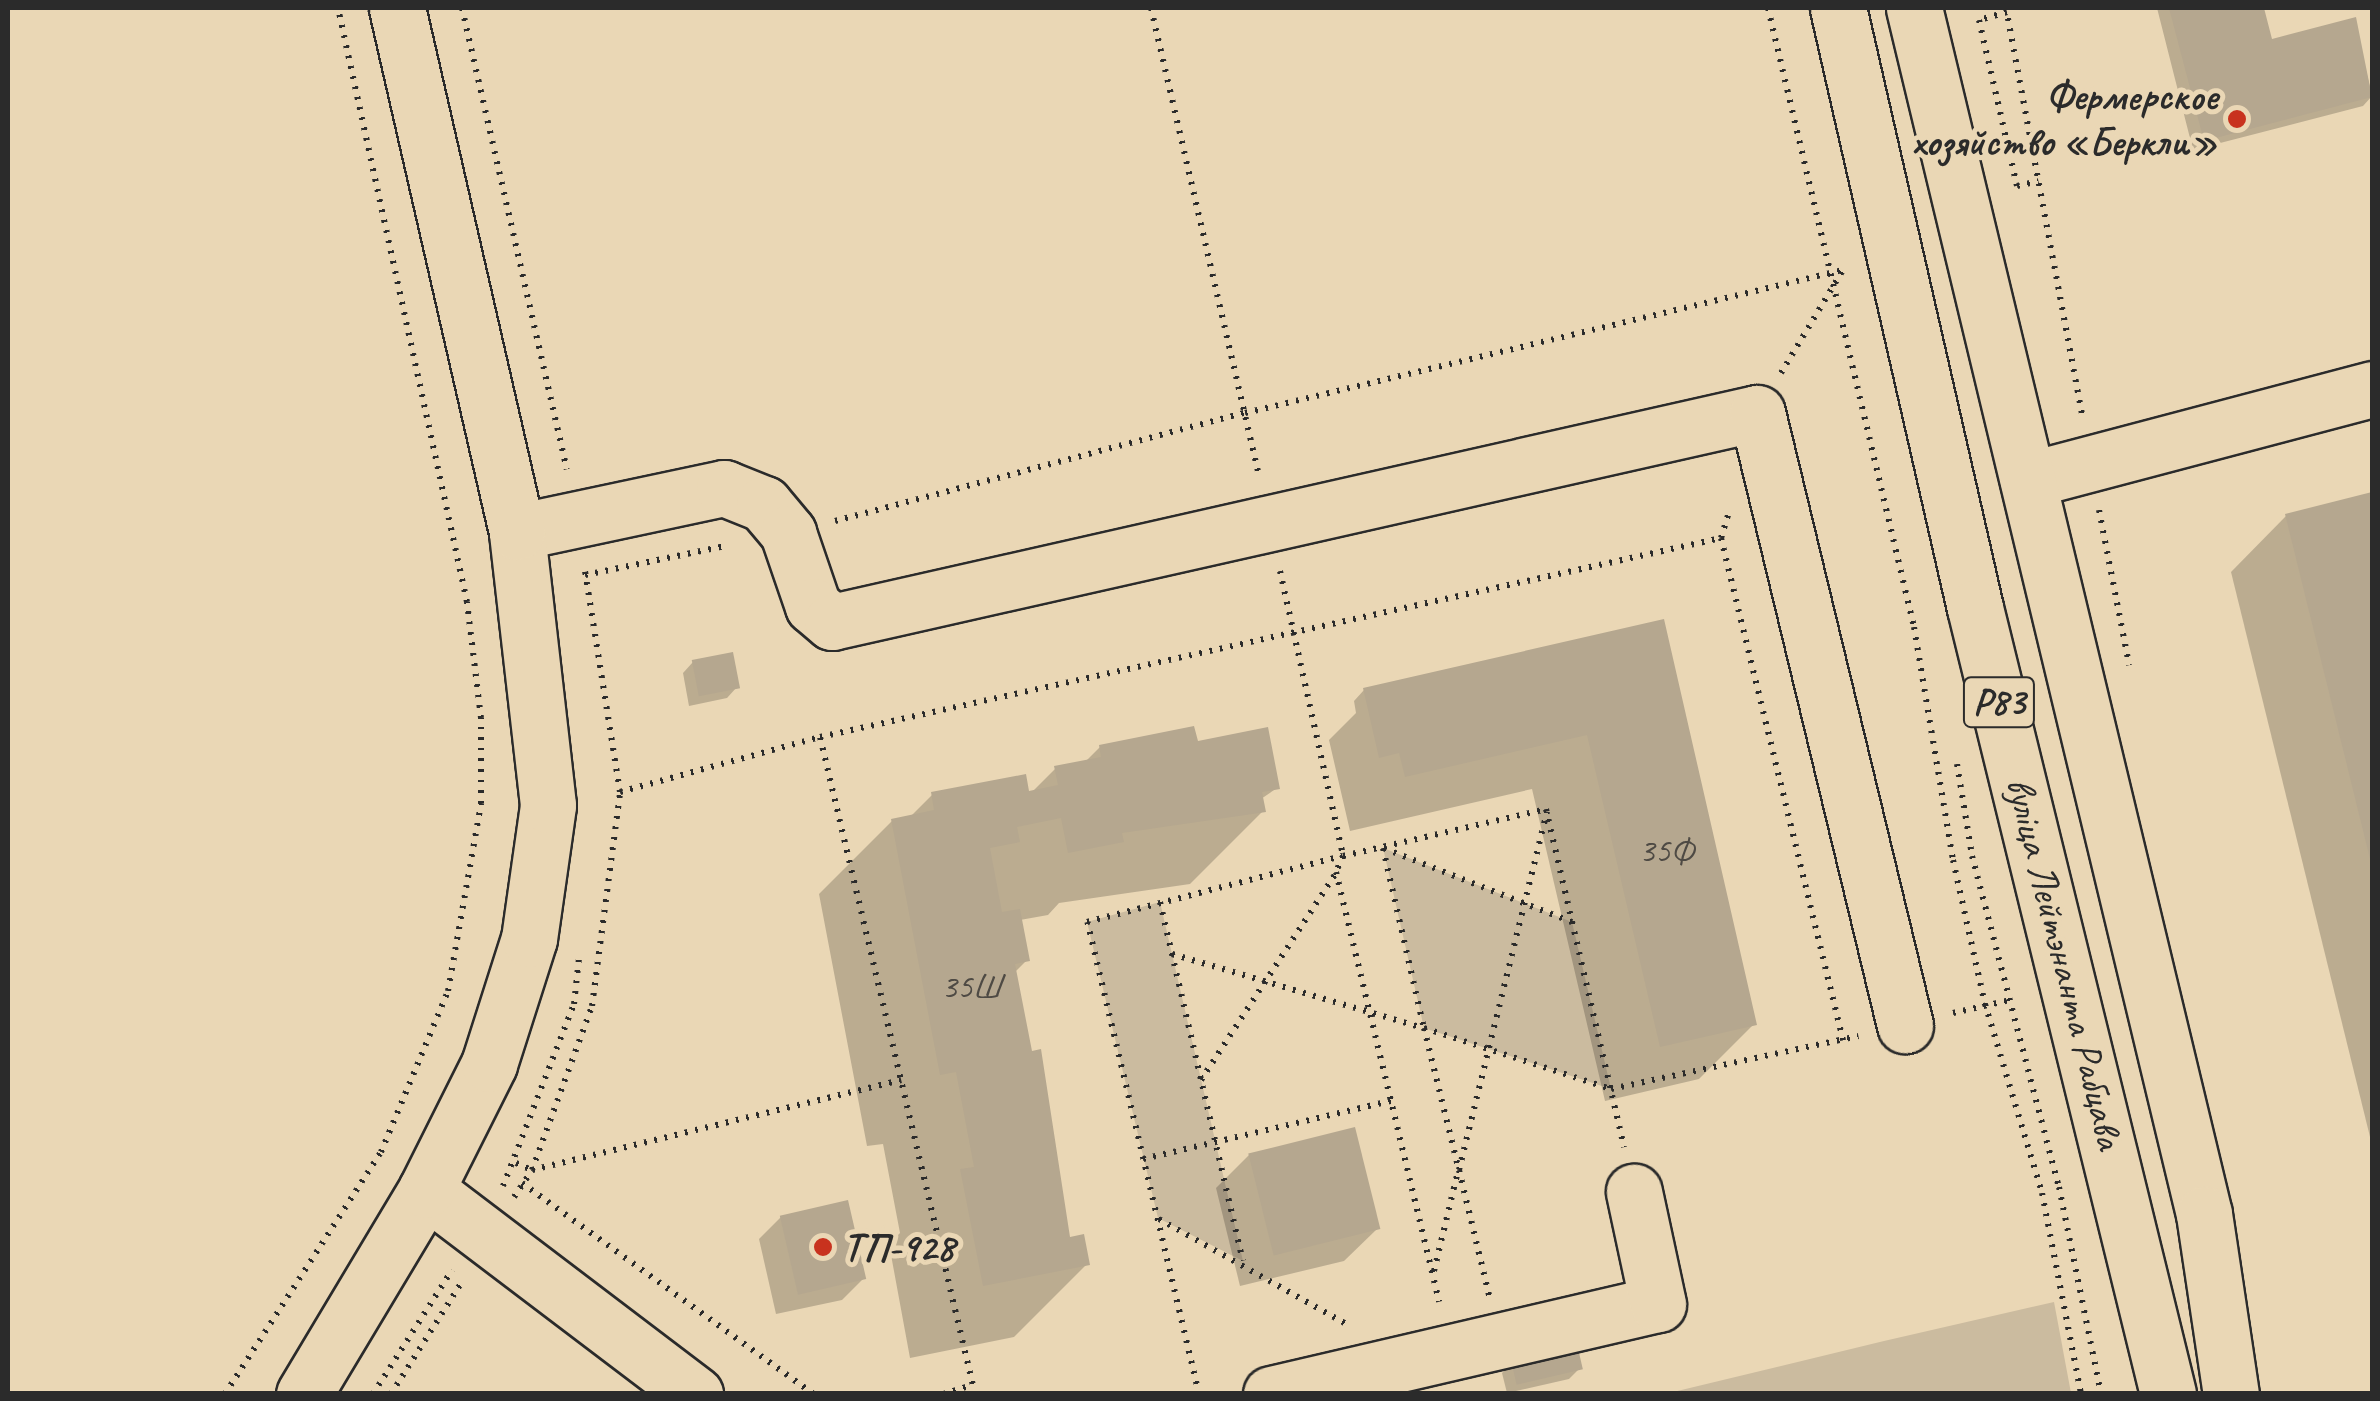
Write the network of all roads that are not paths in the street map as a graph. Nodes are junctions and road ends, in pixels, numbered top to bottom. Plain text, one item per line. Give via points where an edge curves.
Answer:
1 (397, 8) edge
2 (1838, 8) edge
3 (1914, 8) edge
4 (2372, 389) edge
5 (2028, 480) junction
6 (518, 532) junction
7 (1906, 1025) road end
8 (426, 1190) junction
9 (1634, 1192) dead end
10 (304, 1394) edge
11 (695, 1394) edge
12 (1271, 1394) edge
13 (2168, 1394) edge
14 (2231, 1394) edge

1 - 6 main road
2 - 13 main road, вуліца Лейтэнанта Рабцава / Р83 via 1975,608
3 - 5 main road, вуліца Лейтэнанта Рабцава / Р83
4 - 5 main road
5 - 14 main road, вуліца Лейтэнанта Рабцава / Р83 via 2204,1214
6 - 7 main road via 724,488 764,504 788,534 813,606 832,622 1757,413
6 - 8 main road via 548,805 529,939 495,1046
8 - 10 main road
8 - 11 main road
9 - 12 main road via 1658,1304

